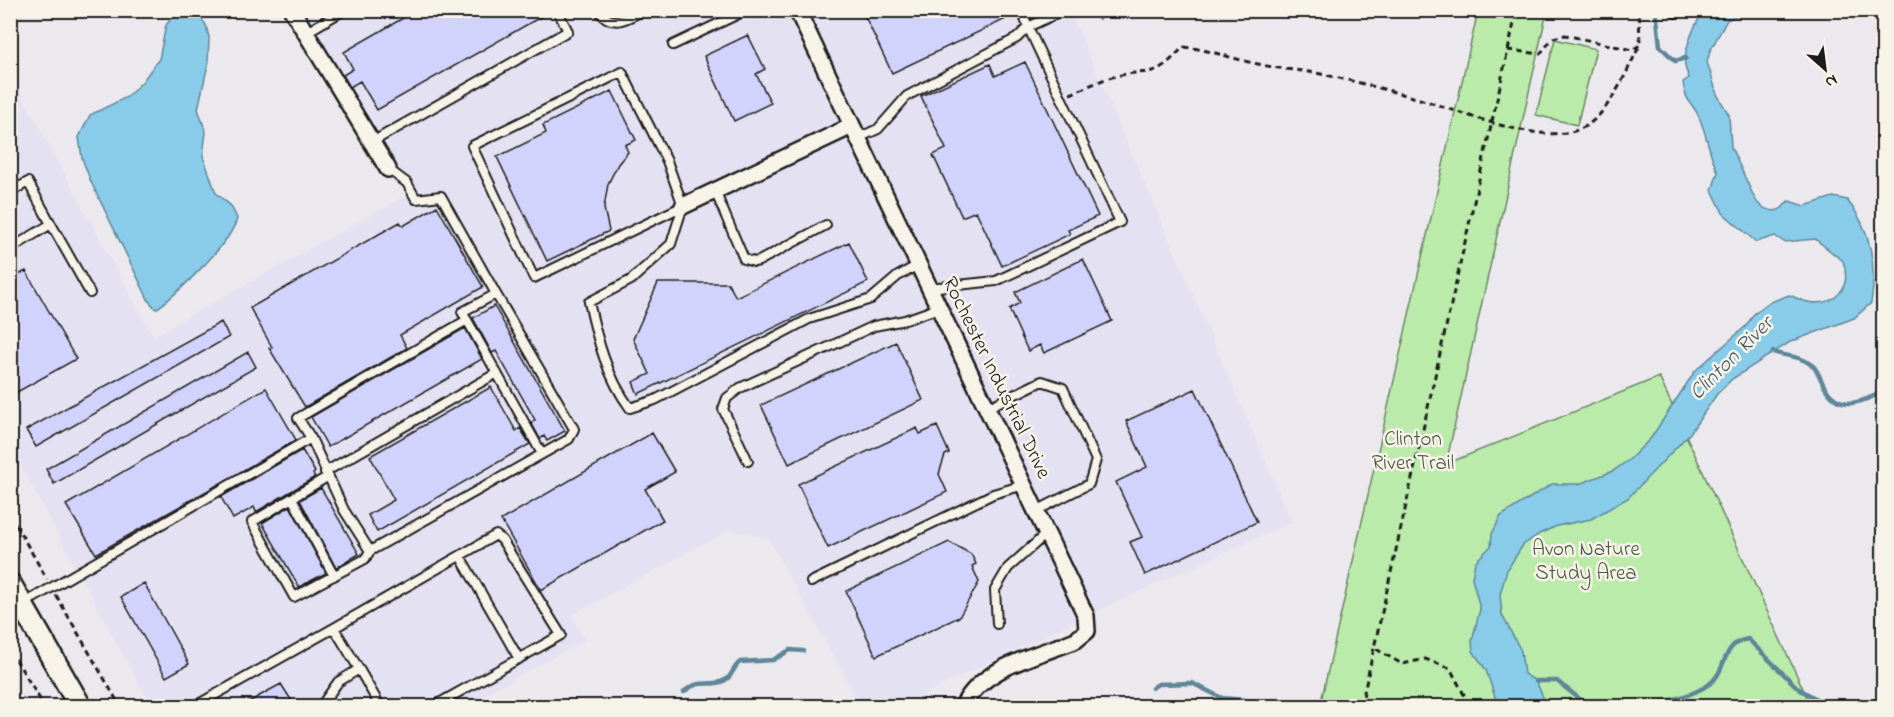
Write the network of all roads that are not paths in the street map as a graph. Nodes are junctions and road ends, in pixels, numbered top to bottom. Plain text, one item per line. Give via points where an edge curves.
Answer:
1 (292, 10) edge
2 (344, 10) edge
3 (557, 10) edge
4 (598, 10) edge
5 (644, 10) edge
6 (747, 10) edge
7 (797, 10) edge
8 (1022, 10) edge
9 (1064, 10) edge
10 (1028, 27) junction
11 (305, 33) junction
12 (673, 45) dead end
13 (855, 132) junction
14 (372, 142) junction
15 (388, 169) joint
16 (715, 191) junction
17 (10, 192) edge
18 (683, 206) junction
19 (51, 224) junction
20 (826, 225) dead end
21 (10, 249) edge
22 (918, 265) junction
23 (929, 288) junction
24 (90, 293) dead end
25 (496, 294) junction
26 (939, 308) junction
27 (467, 320) junction
28 (497, 373) junction
29 (987, 408) junction
30 (311, 438) junction
31 (542, 452) junction
32 (748, 461) dead end
33 (326, 475) junction
34 (1024, 485) junction
35 (292, 498) junction
36 (1036, 511) junction
37 (1047, 533) junction
38 (370, 551) junction
39 (460, 556) junction
40 (334, 576) junction
41 (811, 582) dead end
42 (10, 584) edge
43 (22, 604) junction
44 (996, 624) dead end
45 (334, 628) junction
46 (519, 659) junction
47 (359, 669) junction
48 (80, 706) edge
49 (195, 706) edge
50 (321, 706) edge
51 (380, 706) edge
52 (434, 706) edge
53 (963, 706) edge

1 - 11 street
2 - 11 lane
3 - 14 lane via 568,31
4 - 5 lane via 611,21
6 - 12 lane
7 - 13 street, Rochester Industrial Drive
8 - 10 lane
9 - 10 lane
10 - 13 lane via 998,50 907,96 878,129
10 - 23 lane via 1120,222 996,281
11 - 14 street
13 - 16 street
13 - 22 street, Rochester Industrial Drive
14 - 15 street
15 - 25 lane via 407,183 416,199 441,196
16 - 18 street
16 - 20 lane via 748,261 759,261
17 - 19 lane via 28,182
18 - 18 lane via 667,161 622,72 472,146 534,278
18 - 22 lane via 670,244 632,280 589,302 598,341 618,392 630,408 655,400 809,319 871,299
19 - 21 lane
19 - 24 lane
22 - 23 street, Rochester Industrial Drive
23 - 26 street, Rochester Industrial Drive
25 - 27 lane via 462,312
25 - 31 lane via 574,429 569,439
26 - 29 street, Rochester Industrial Drive
26 - 32 lane via 874,326 740,388 727,398 723,410
27 - 28 lane
27 - 30 lane via 298,418
28 - 31 lane
28 - 33 lane
29 - 34 street, Rochester Industrial Drive
29 - 36 lane via 1042,381 1063,388 1096,460 1089,484
30 - 33 lane
30 - 43 lane
31 - 38 lane
33 - 35 lane
33 - 38 lane
34 - 36 street, Rochester Industrial Drive
34 - 41 lane via 993,494
35 - 40 lane
35 - 40 lane via 252,522 294,597
36 - 37 street, Rochester Industrial Drive
37 - 44 lane via 1008,568 995,590
37 - 53 street, Rochester Industrial Drive via 1086,616 1088,631 1076,640 993,674 979,684
38 - 40 lane via 364,559
39 - 45 lane
39 - 46 lane
39 - 46 lane via 496,535 561,635
42 - 43 main road
43 - 48 main road
45 - 47 lane
45 - 49 lane
46 - 52 lane
47 - 50 lane via 338,682
47 - 51 lane

